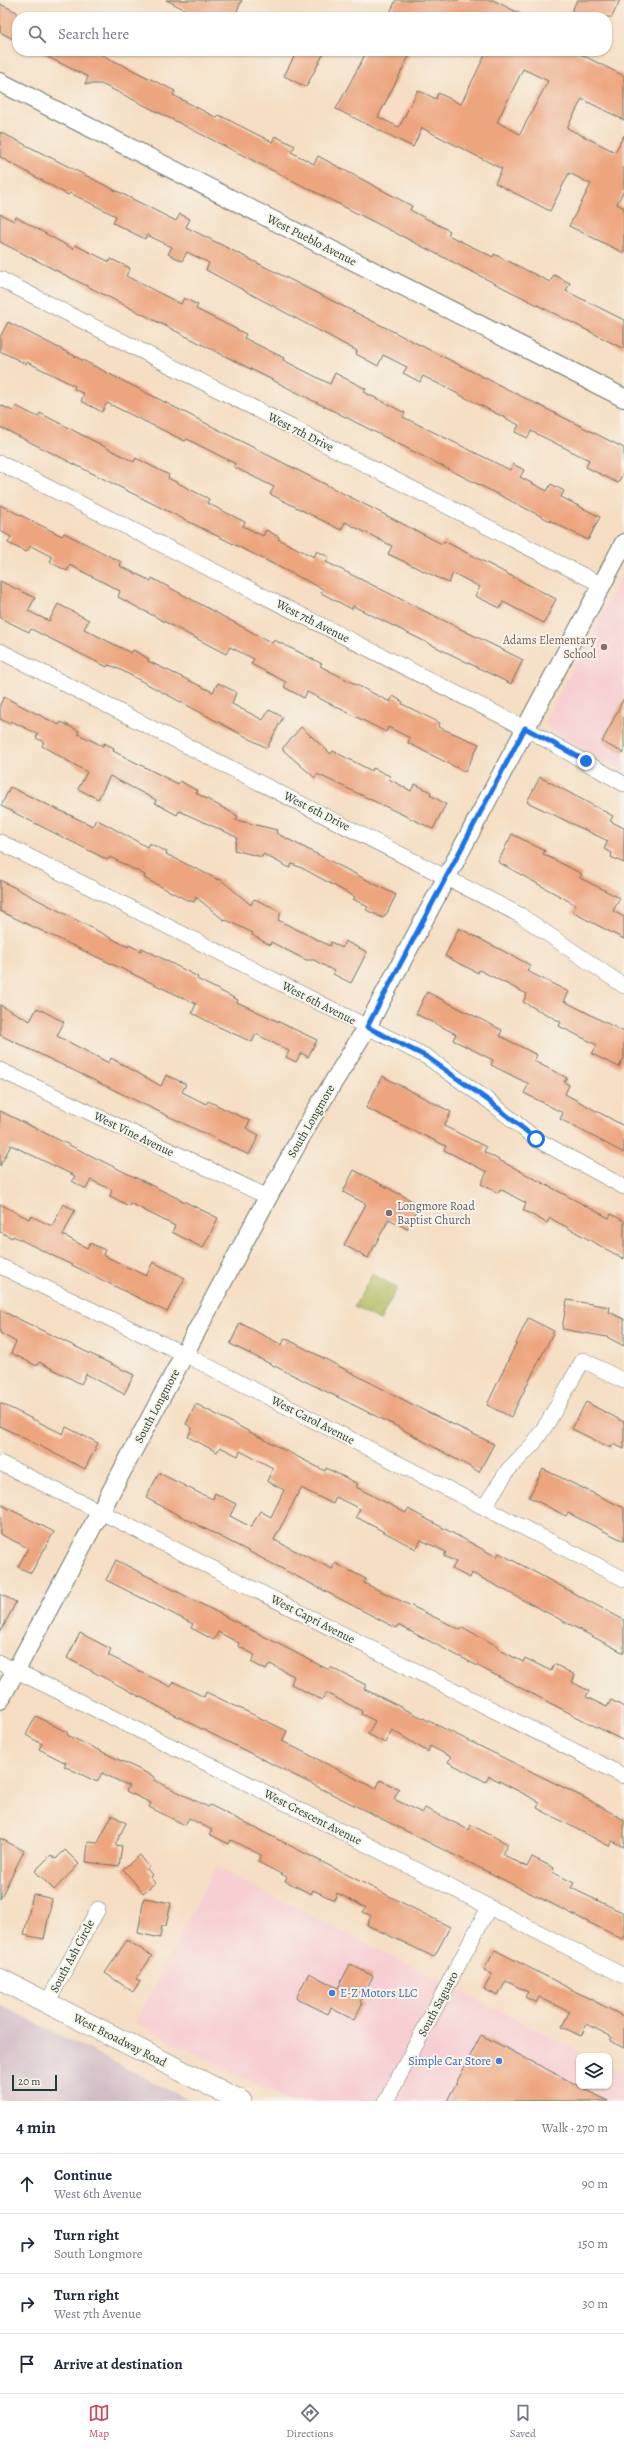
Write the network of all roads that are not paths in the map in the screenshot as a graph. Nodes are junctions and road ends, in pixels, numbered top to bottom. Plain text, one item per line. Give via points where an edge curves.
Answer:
1 (0, 82) edge
2 (0, 280) edge
3 (624, 398) edge
4 (0, 463) edge
5 (624, 543) edge
6 (602, 585) junction
7 (0, 651) edge
8 (525, 728) junction
9 (624, 784) edge
10 (0, 842) edge
11 (446, 876) junction
12 (624, 986) edge
13 (367, 1027) junction
14 (0, 1070) edge
15 (624, 1187) edge
16 (268, 1197) junction
17 (0, 1266) edge
18 (184, 1354) junction
19 (624, 1381) edge
20 (0, 1463) edge
21 (484, 1508) junction
22 (101, 1512) junction
23 (624, 1579) edge
24 (0, 1663) edge
25 (16, 1670) junction
26 (0, 1700) edge
27 (624, 1776) edge
28 (489, 1907) junction
29 (98, 1909) dead end
30 (624, 1976) edge
31 (0, 1979) edge
32 (47, 2003) junction
33 (241, 2101) edge
34 (386, 2101) edge

1 - 3 street, West Pueblo Avenue
2 - 6 street, West 7th Drive
4 - 8 street, West 7th Avenue
5 - 6 street, South Longmore
6 - 8 street, South Longmore
7 - 11 street, West 6th Drive
8 - 9 street, West 7th Avenue
8 - 11 street, South Longmore
10 - 13 street, West 6th Avenue
11 - 12 street, West 6th Drive via 520,915
11 - 13 street, South Longmore
13 - 15 street, West 6th Avenue via 427,1057 489,1101 536,1139
13 - 16 street, South Longmore via 312,1117
14 - 16 street, West Vine Avenue
16 - 18 street, South Longmore
17 - 18 street, West Carol Avenue
18 - 21 street, West Carol Avenue
18 - 22 street, South Longmore
19 - 21 street via 583,1360 548,1422 533,1444 508,1470
20 - 22 street, West Capri Avenue
21 - 23 street, West Carol Avenue
22 - 25 street, South Longmore
22 - 27 street, West Capri Avenue
24 - 25 street, West Crescent Avenue
25 - 26 street, South Longmore
25 - 28 street, West Crescent Avenue
28 - 30 street, West Crescent Avenue
28 - 34 street, South Saguaro
29 - 32 street, South Ash Circle
31 - 32 main road, West Broadway Road
32 - 33 main road, West Broadway Road

